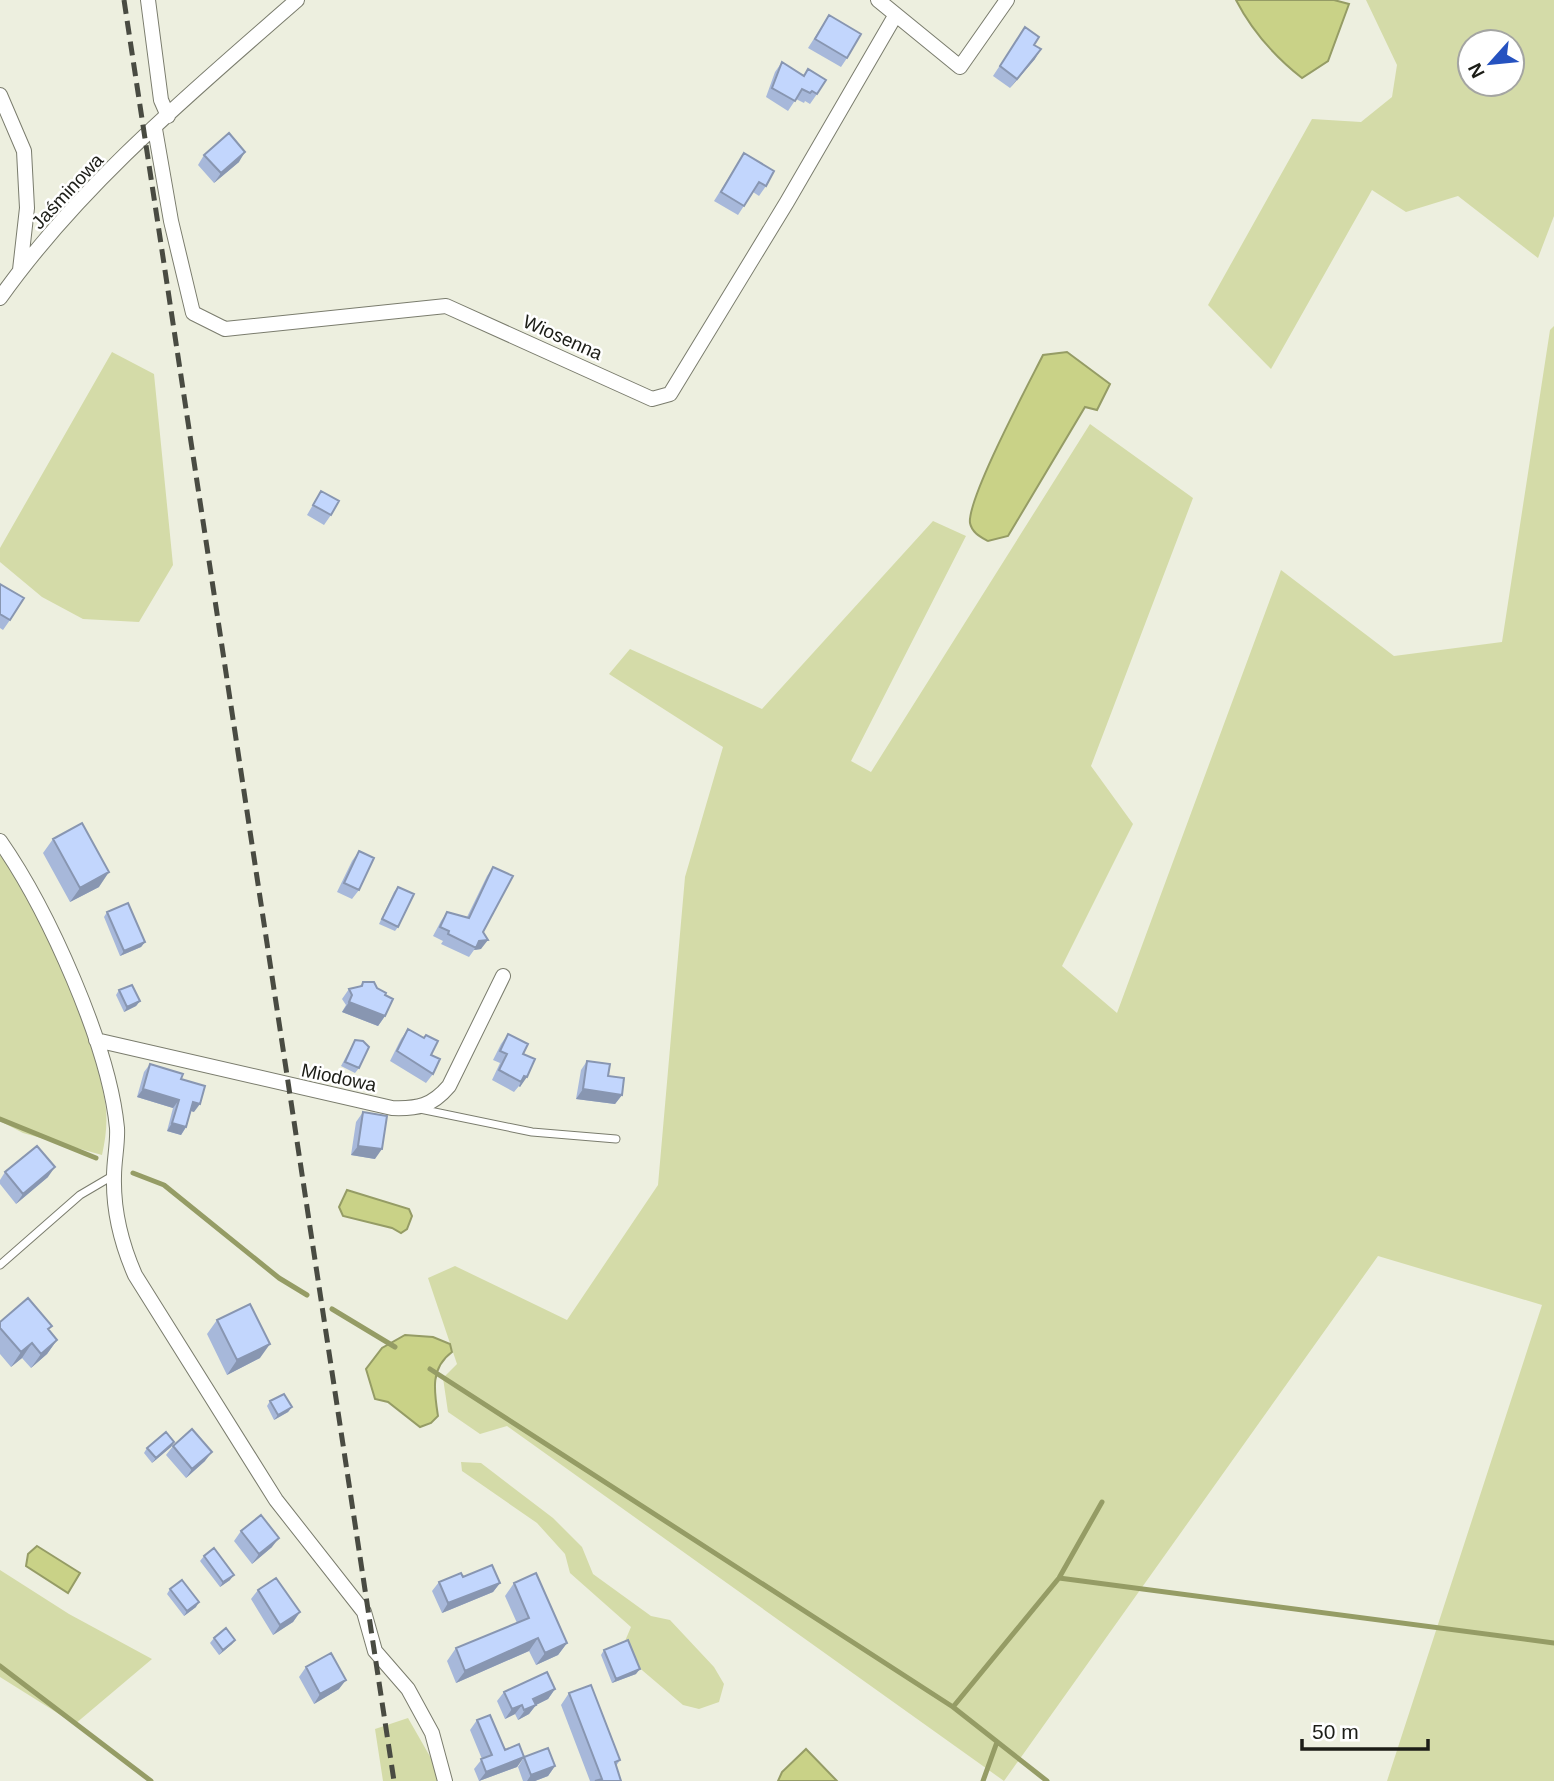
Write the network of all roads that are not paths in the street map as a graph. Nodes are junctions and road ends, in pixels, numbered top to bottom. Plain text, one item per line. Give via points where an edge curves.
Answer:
1 (148, 0) edge
2 (297, 0) edge
3 (878, 0) edge
4 (1007, 0) edge
5 (895, 16) junction
6 (0, 95) edge
7 (168, 116) junction
8 (155, 129) junction
9 (20, 270) junction
10 (0, 298) edge
11 (0, 841) edge
12 (503, 976) dead end
13 (96, 1040) junction
14 (419, 1109) junction
15 (616, 1139) dead end
16 (114, 1175) junction
17 (0, 1265) edge
18 (445, 1781) edge

1 - 7 street
2 - 7 street, Jaśminowa
3 - 5 street
4 - 5 street via 960,67
5 - 8 street, Wiosenna via 670,394 653,398 446,306 225,329 193,313
6 - 9 street via 24,151 27,208
7 - 8 street, Jaśminowa
8 - 9 street, Jaśminowa
9 - 10 street, Jaśminowa
11 - 13 street via 33,896
12 - 14 street via 449,1086
13 - 14 street, Miodowa via 379,1106
13 - 16 street via 117,1129
14 - 15 lane via 532,1132
16 - 17 lane via 80,1195
16 - 18 street via 123,1249 135,1275 276,1500 365,1612 375,1651 408,1689 432,1733

